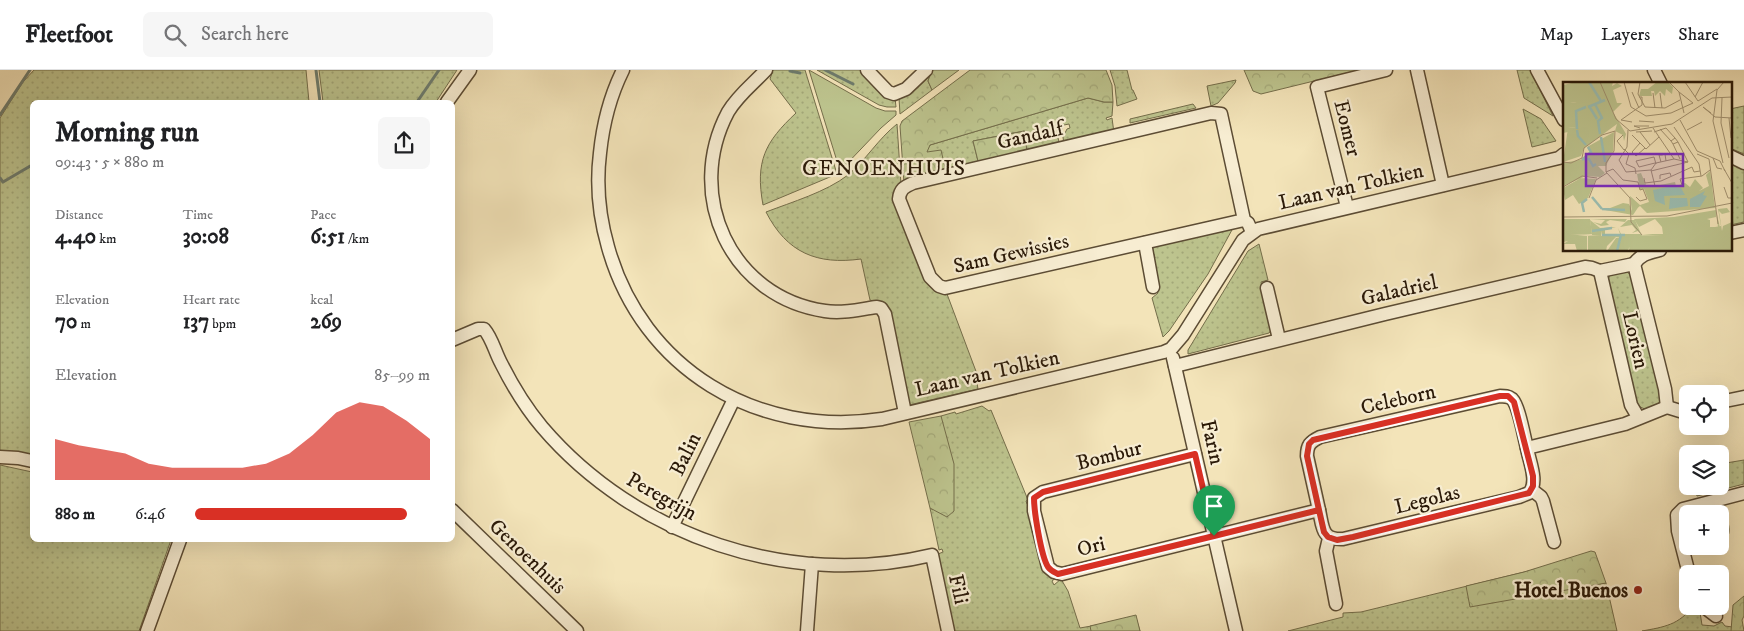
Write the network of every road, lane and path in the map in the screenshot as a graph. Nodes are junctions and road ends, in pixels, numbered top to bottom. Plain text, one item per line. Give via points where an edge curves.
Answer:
1 (470, 70) edge
2 (623, 70) edge
3 (766, 70) edge
4 (867, 70) edge
5 (926, 70) edge
6 (1386, 70) edge
7 (1417, 70) edge
8 (1536, 70) edge
9 (1654, 70) edge
10 (1660, 82) edge
11 (448, 100) edge
12 (1563, 118) edge
13 (1563, 155) edge
14 (1732, 157) edge
15 (1744, 162) edge
16 (1443, 184) junction
17 (1347, 207) junction
18 (1244, 220) junction
19 (1252, 232) junction
20 (915, 238) joint
21 (1145, 243) junction
22 (1656, 251) edge
23 (1634, 264) junction
24 (1600, 271) junction
25 (1153, 287) dead end
26 (1267, 288) dead end
27 (455, 339) edge
28 (1280, 339) junction
29 (1171, 349) junction
30 (1175, 366) junction
31 (1744, 397) edge
32 (734, 399) junction
33 (1729, 400) edge
34 (1667, 407) junction
35 (1679, 411) edge
36 (906, 413) junction
37 (1638, 417) junction
38 (1527, 448) junction
39 (1195, 454) junction
40 (0, 457) edge
41 (30, 461) edge
42 (1532, 490) junction
43 (1744, 493) edge
44 (1034, 498) joint
45 (1319, 510) junction
46 (455, 513) edge
47 (672, 527) junction
48 (1214, 536) junction
49 (1329, 538) junction
50 (179, 542) edge
51 (1554, 542) dead end
52 (932, 555) joint
53 (812, 564) junction
54 (1687, 565) edge
55 (1336, 604) dead end
56 (147, 631) edge
57 (576, 631) edge
58 (806, 631) edge
59 (948, 631) edge
60 (1236, 631) edge

1 - 11 street
2 - 32 street, Laan van Tolkien via 602,134 597,187 602,227 614,268 636,313 671,356
3 - 36 street via 736,101 715,145 710,179 719,226 742,266 783,297 824,311 882,308
4 - 5 street via 894,94 906,89
6 - 17 street, Eomer via 1317,87
7 - 16 street
8 - 12 street
9 - 10 street
13 - 16 street, Laan van Tolkien
14 - 15 street
16 - 17 street, Laan van Tolkien
17 - 19 street, Laan van Tolkien
18 - 19 street
18 - 20 street, Gandalf via 1221,114 1211,113 903,187 899,200
18 - 21 street, Sam Gewissies
19 - 29 street via 1243,240 1184,335
20 - 21 street, Sam Gewissies via 930,277 945,288
21 - 25 street
22 - 23 street, Galadriel via 1639,257
23 - 24 street, Galadriel
23 - 34 street, Lorien
24 - 28 street, Galadriel via 1585,267
24 - 37 street, Lorien via 1631,405
26 - 28 street
27 - 47 street, Peregrijn via 484,329 523,400 541,426 571,458 607,488
28 - 30 street, Galadriel
29 - 30 street, Farin
29 - 36 street, Laan van Tolkien
30 - 39 street, Farin
31 - 33 street
32 - 36 street, Laan van Tolkien via 778,415 822,422 864,421
32 - 47 street, Balin
34 - 35 street
34 - 37 street
37 - 38 street via 1625,424
38 - 42 street via 1534,482
38 - 45 street, Celeborn via 1514,402 1504,396 1313,440 1307,456
39 - 44 street, Bombur via 1043,492
39 - 48 street, Farin
40 - 41 street
42 - 49 street, Legolas via 1519,497 1353,537
42 - 51 street via 1543,501
43 - 54 street via 1683,509 1677,515
44 - 48 street, Ori via 1046,562 1050,570 1058,574
45 - 48 street
45 - 49 street via 1324,532
46 - 57 street, Genoenhuis
47 - 53 street, Peregrijn via 726,548 765,558
48 - 60 street, Farin
49 - 55 street via 1326,551
50 - 56 street
52 - 53 street, Peregrijn via 874,565
52 - 59 street, Fili
53 - 58 street

